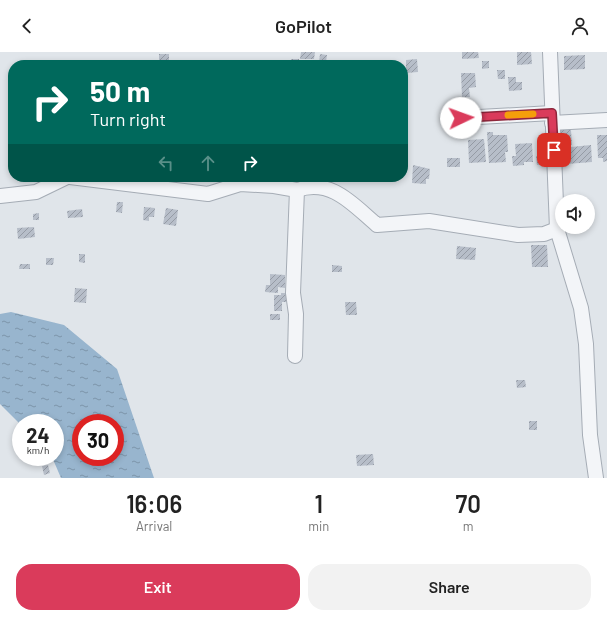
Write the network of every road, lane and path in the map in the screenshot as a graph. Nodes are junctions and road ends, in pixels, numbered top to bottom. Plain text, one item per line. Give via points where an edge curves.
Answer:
1 (550, 52) edge
2 (461, 118) dead end
3 (552, 118) junction
4 (607, 120) edge
5 (57, 182) edge
6 (109, 182) edge
7 (298, 190) junction
8 (555, 194) edge
9 (0, 196) edge
10 (555, 230) edge
11 (559, 234) edge
12 (295, 356) dead end
13 (596, 478) edge

1 - 3 street
2 - 3 street
3 - 4 street
3 - 8 street
5 - 9 street via 36,192
6 - 7 street via 208,194 240,184
7 - 10 street via 310,186 328,188 352,202 377,225 429,221 518,235 544,234
7 - 12 street via 293,293 296,314
11 - 13 street via 581,308 586,344 590,435

